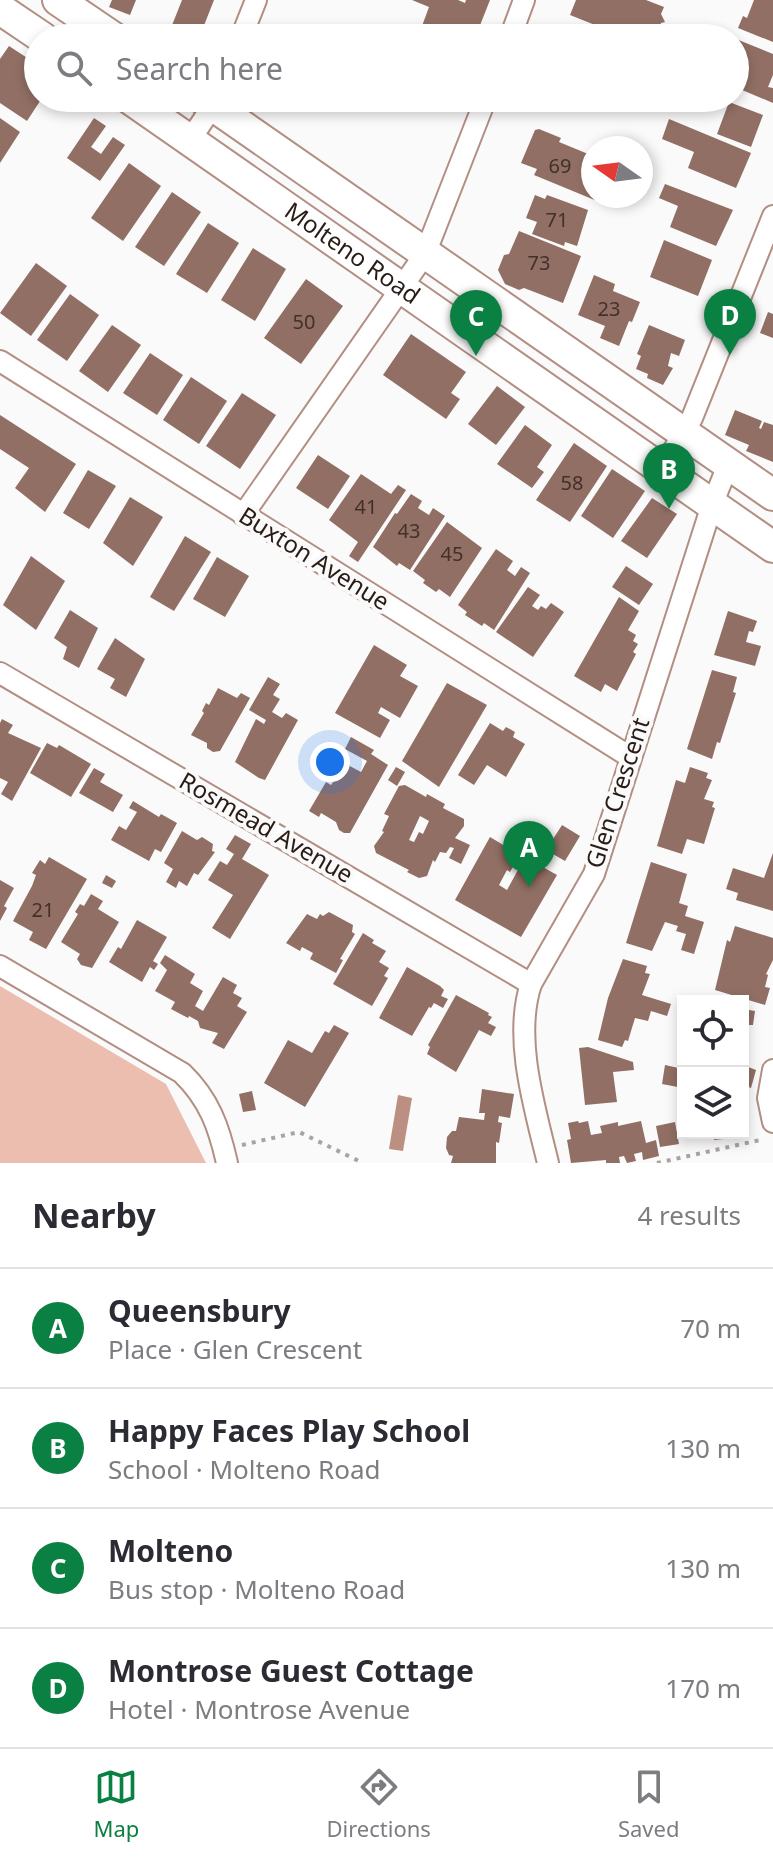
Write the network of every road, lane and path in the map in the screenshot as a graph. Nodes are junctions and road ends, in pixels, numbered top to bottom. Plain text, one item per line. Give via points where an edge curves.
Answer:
1 (58, 0) edge
2 (256, 0) edge
3 (524, 0) edge
4 (0, 9) edge
5 (93, 24) edge
6 (247, 24) edge
7 (515, 24) edge
8 (24, 25) edge
9 (149, 112) edge
10 (205, 112) edge
11 (226, 112) edge
12 (481, 112) edge
13 (190, 140) junction
14 (318, 179) junction
15 (294, 214) junction
16 (773, 216) edge
17 (425, 254) junction
18 (401, 289) junction
19 (0, 361) edge
20 (684, 433) junction
21 (728, 465) junction
22 (663, 469) junction
23 (773, 495) edge
24 (712, 505) junction
25 (243, 515) junction
26 (773, 547) edge
27 (0, 673) edge
28 (630, 757) junction
29 (0, 966) edge
30 (531, 984) junction
31 (773, 1070) edge
32 (769, 1130) edge
33 (226, 1156) edge
34 (363, 1163) edge
35 (548, 1163) edge
36 (657, 1163) edge

1 - 5 street
2 - 6 street
3 - 7 street
4 - 8 street
9 - 13 street, Molteno Road
10 - 13 street
11 - 14 street, Molteno Road
12 - 17 street
13 - 15 street, Molteno Road
14 - 15 street
14 - 17 street, Molteno Road
15 - 18 street, Molteno Road
16 - 20 street
17 - 18 street
17 - 20 street, Molteno Road
18 - 22 street, Molteno Road
18 - 25 street
19 - 25 street, Buxton Avenue
20 - 21 street, Molteno Road
20 - 22 street
21 - 23 street, Molteno Road
21 - 24 street, Glen Crescent
22 - 24 street, Molteno Road
24 - 26 street, Molteno Road
24 - 28 street, Glen Crescent
25 - 28 street, Buxton Avenue
27 - 30 street, Rosmead Avenue
28 - 30 street, Glen Crescent via 594,874
29 - 33 street via 182,1073 207,1101
30 - 35 street, Glen Crescent via 524,1031 533,1104
31 - 32 street
32 - 36 path
33 - 34 path via 299,1132

